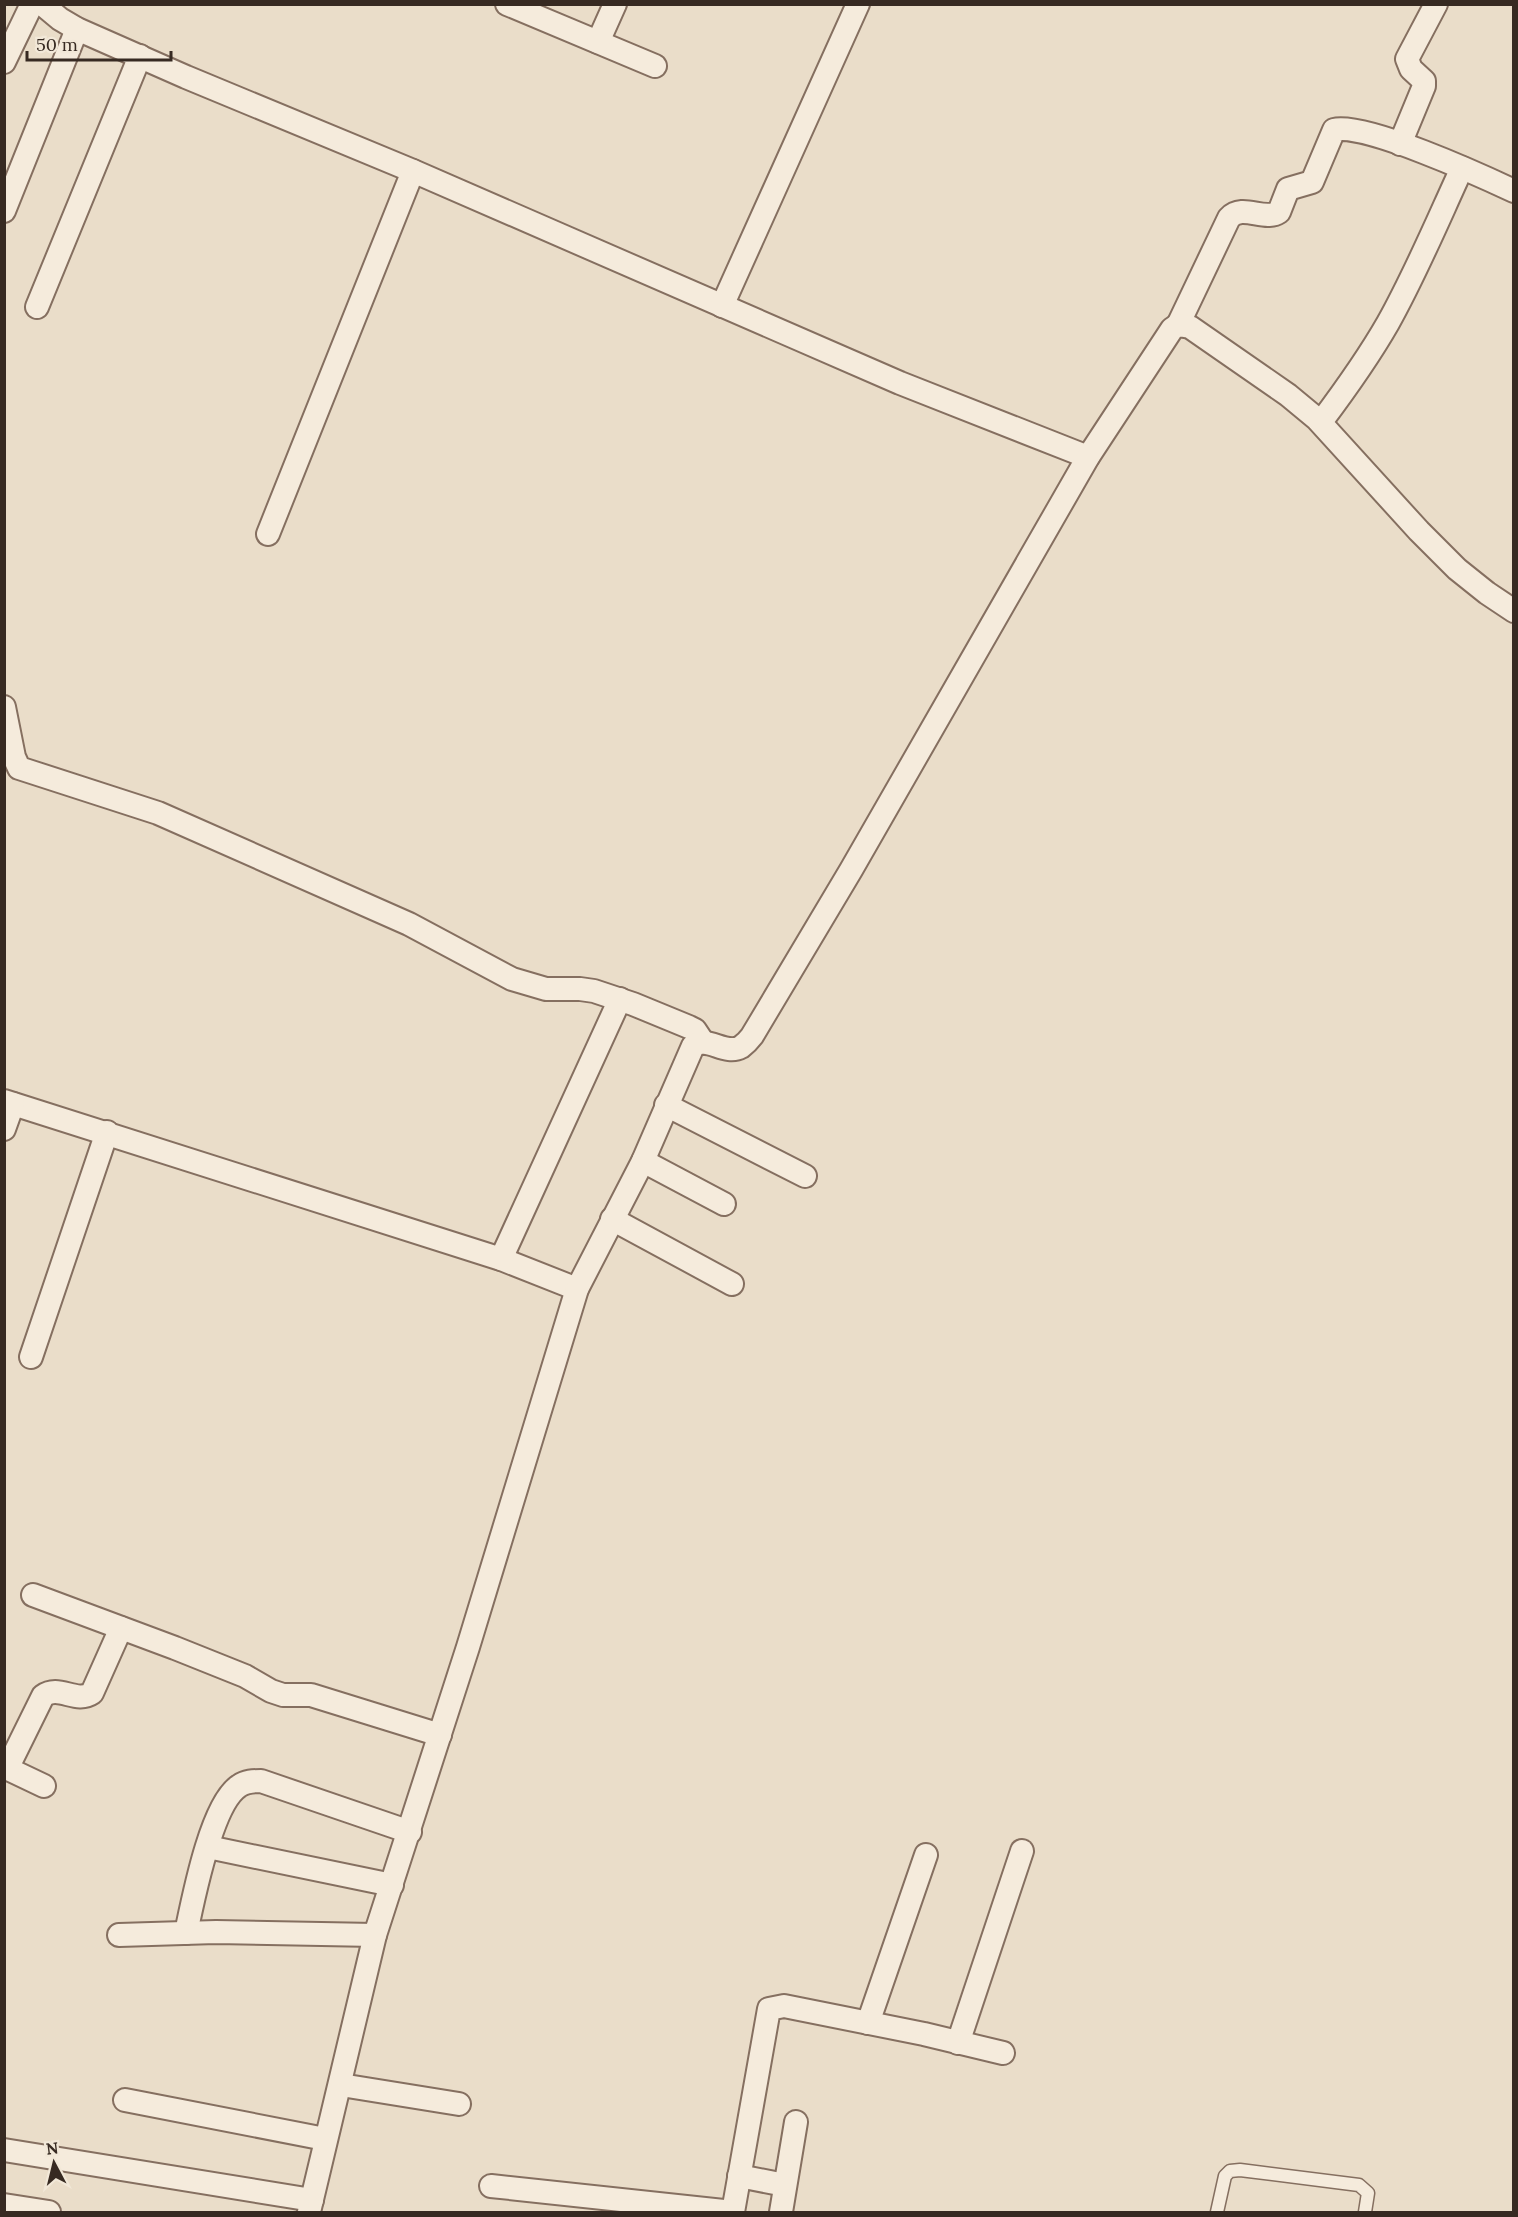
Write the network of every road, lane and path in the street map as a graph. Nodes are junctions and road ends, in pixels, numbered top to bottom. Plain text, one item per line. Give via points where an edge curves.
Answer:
1 (32, 4) edge
2 (42, 4) edge
3 (615, 4) edge
4 (858, 4) edge
5 (1436, 4) edge
6 (520, 7) edge
7 (77, 29) junction
8 (598, 42) junction
9 (140, 56) junction
10 (4, 62) edge
11 (655, 66) dead end
12 (1400, 144) junction
13 (1462, 168) junction
14 (412, 171) junction
15 (1514, 191) edge
16 (4, 211) edge
17 (722, 306) junction
18 (37, 307) dead end
19 (1178, 325) junction
20 (1321, 422) junction
21 (1088, 457) junction
22 (268, 534) dead end
23 (1514, 611) edge
24 (4, 707) edge
25 (620, 999) junction
26 (703, 1042) junction
27 (9, 1102) edge
28 (666, 1105) junction
29 (4, 1129) edge
30 (107, 1132) junction
31 (643, 1161) junction
32 (805, 1176) dead end
33 (724, 1204) dead end
34 (612, 1219) junction
35 (501, 1259) junction
36 (732, 1284) dead end
37 (577, 1289) junction
38 (31, 1357) dead end
39 (33, 1595) dead end
40 (121, 1628) junction
41 (440, 1735) junction
42 (6, 1768) edge
43 (44, 1786) dead end
44 (410, 1832) junction
45 (208, 1847) junction
46 (1022, 1851) dead end
47 (926, 1855) dead end
48 (392, 1885) junction
49 (186, 1933) junction
50 (119, 1935) dead end
51 (375, 1935) junction
52 (868, 2023) junction
53 (958, 2043) junction
54 (1003, 2054) dead end
55 (341, 2085) junction
56 (125, 2100) dead end
57 (459, 2104) dead end
58 (796, 2122) dead end
59 (326, 2139) junction
60 (4, 2150) edge
61 (739, 2176) junction
62 (785, 2185) junction
63 (491, 2186) dead end
64 (4, 2205) edge
65 (310, 2206) edge
66 (49, 2212) edge
67 (733, 2212) edge
68 (781, 2212) edge
69 (1217, 2212) edge
70 (1365, 2212) edge

1 - 10 street
2 - 7 street
3 - 8 street
4 - 17 street
5 - 12 street via 1407,59 1424,86
6 - 8 street
7 - 9 street
7 - 16 street
8 - 11 street
9 - 14 street
9 - 18 street
12 - 13 street
12 - 19 street via 1345,129 1334,130 1312,182 1288,189 1279,212 1269,216 1239,212 1229,218
13 - 15 street
13 - 20 street via 1388,322
14 - 17 street
14 - 22 street
17 - 21 street via 900,383
19 - 20 street via 1190,327
19 - 21 street
20 - 23 street via 1457,569
21 - 26 street via 752,1036 734,1049
24 - 25 street via 14,757 20,768 158,813 409,924 521,982 546,989 580,989
25 - 26 street via 689,1027
25 - 35 street
26 - 28 street via 693,1046
27 - 29 street
27 - 30 street
28 - 31 street
28 - 32 street
30 - 35 street
30 - 38 street
31 - 33 street
31 - 34 street
34 - 36 street
34 - 37 street
35 - 37 street
37 - 41 street
39 - 40 street
40 - 41 street via 244,1676 271,1691 311,1695
40 - 42 street via 92,1693 86,1697 54,1691 43,1695
41 - 44 street
42 - 43 street
44 - 45 street via 261,1781 249,1781 229,1797
44 - 48 street
45 - 48 street
45 - 49 street
46 - 53 street
47 - 52 street
48 - 51 street
49 - 50 street
49 - 51 street
51 - 55 street
52 - 53 street
52 - 61 street via 784,2006 769,2009
53 - 54 street
55 - 57 street
55 - 59 street
56 - 59 street
58 - 62 street
59 - 65 street
60 - 65 street
61 - 62 street
61 - 67 street
62 - 68 street
63 - 67 street
64 - 66 street
69 - 70 lane via 1225,2176 1240,2170 1359,2185 1368,2193

